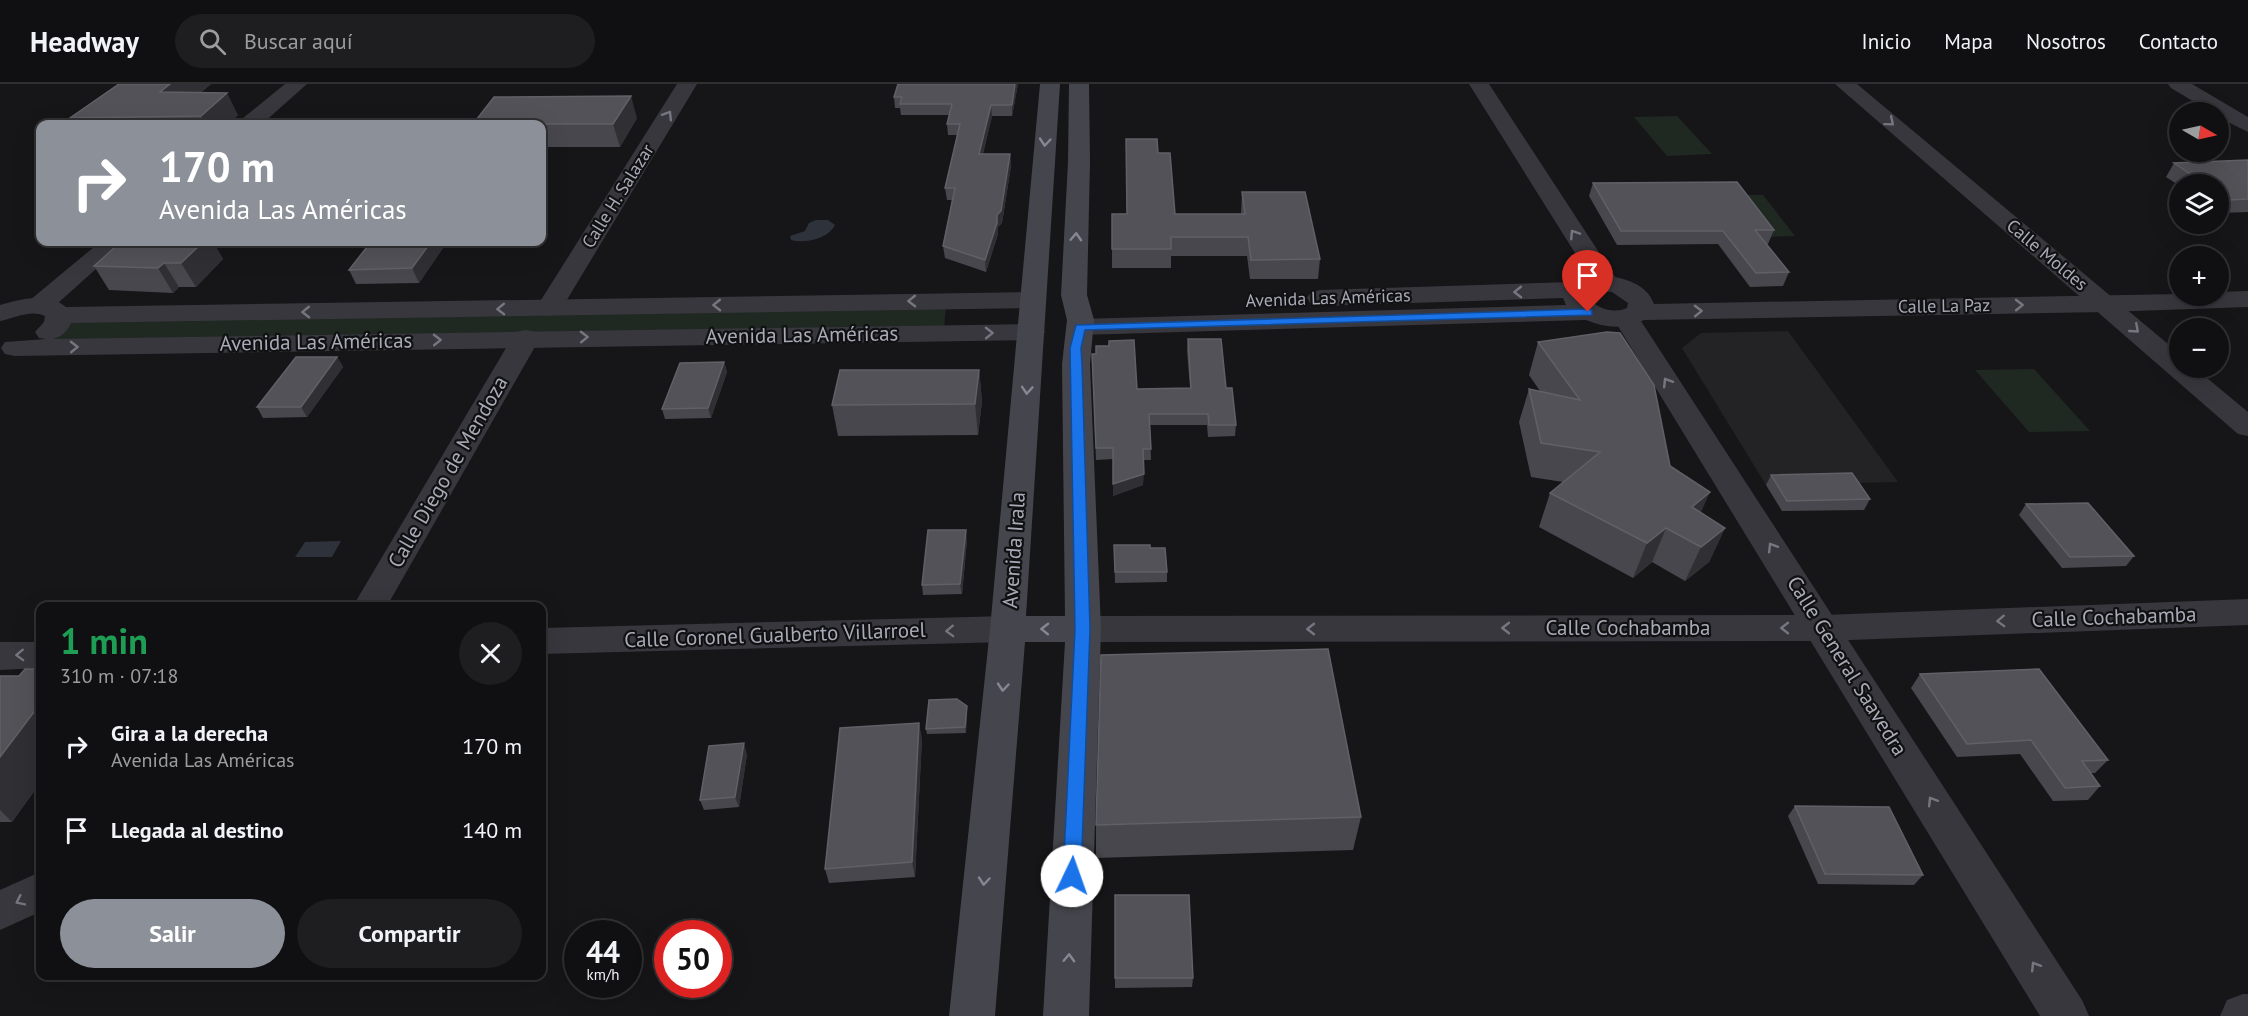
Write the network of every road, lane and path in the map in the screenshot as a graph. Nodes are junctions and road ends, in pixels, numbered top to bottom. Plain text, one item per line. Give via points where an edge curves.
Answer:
1 (297, 84) edge
2 (687, 84) edge
3 (1050, 84) edge
4 (1079, 84) edge
5 (1479, 84) edge
6 (1845, 84) edge
7 (2178, 84) edge
8 (255, 120) edge
9 (2248, 126) edge
10 (110, 246) edge
11 (1606, 283) junction
12 (2248, 299) edge
13 (1033, 300) junction
14 (950, 301) junction
15 (1582, 301) junction
16 (2106, 304) junction
17 (549, 308) junction
18 (49, 310) junction
19 (0, 313) edge
20 (1633, 315) junction
21 (1080, 316) junction
22 (1031, 332) junction
23 (945, 334) junction
24 (526, 338) junction
25 (8, 350) edge
26 (2248, 427) edge
27 (372, 602) edge
28 (2248, 612) edge
29 (1824, 628) junction
30 (1008, 629) junction
31 (1083, 629) junction
32 (552, 645) edge
33 (36, 655) edge
34 (0, 656) edge
35 (36, 893) edge
36 (0, 911) edge
37 (972, 1016) edge
38 (1066, 1016) edge
39 (2066, 1016) edge
40 (2243, 1016) edge
41 (2248, 1016) edge

1 - 8 street
17 -> 2 street, Calle H. Salazar
3 -> 13 main road, Avenida Irala
21 -> 4 main road via 1074,295
11 -> 5 street
6 -> 16 street, Calle Moldes
7 - 9 street
10 - 18 street
11 - 15 street via 1588,284
11 - 20 street, Calle General Saavedra via 1632,292 1641,302
12 - 16 street, Calle La Paz
13 - 14 street, Avenida Las Américas
13 - 22 main road, Avenida Irala
14 -> 17 street, Avenida Las Américas
14 - 23 street via 967,314 966,320
15 - 20 street, Calle La Paz via 1607,318
15 - 21 street, Avenida Las Américas
20 -> 16 street, Calle La Paz
16 -> 26 street, Calle Moldes
17 -> 18 street, Avenida Las Américas
18 - 19 street, Avenida Las Américas
18 - 25 street via 57,325
29 -> 20 street, Calle General Saavedra
21 - 22 main road, Avenida Las Américas
21 - 31 main road via 1076,364
23 -> 22 street, Avenida Las Américas
22 -> 30 main road, Avenida Irala
24 -> 23 street, Avenida Las Américas
25 -> 24 street, Avenida Las Américas
24 - 27 street, Calle Diego de Mendoza
28 -> 29 street, Calle Cochabamba
29 -> 31 street, Calle Cochabamba
39 -> 29 street, Calle General Saavedra
31 -> 30 main road, Calle Cochabamba
30 -> 32 street, Calle Coronel Gualberto Villarroel
30 -> 37 main road, Avenida Irala
38 -> 31 main road
33 -> 34 street
35 -> 36 street
40 - 41 street

